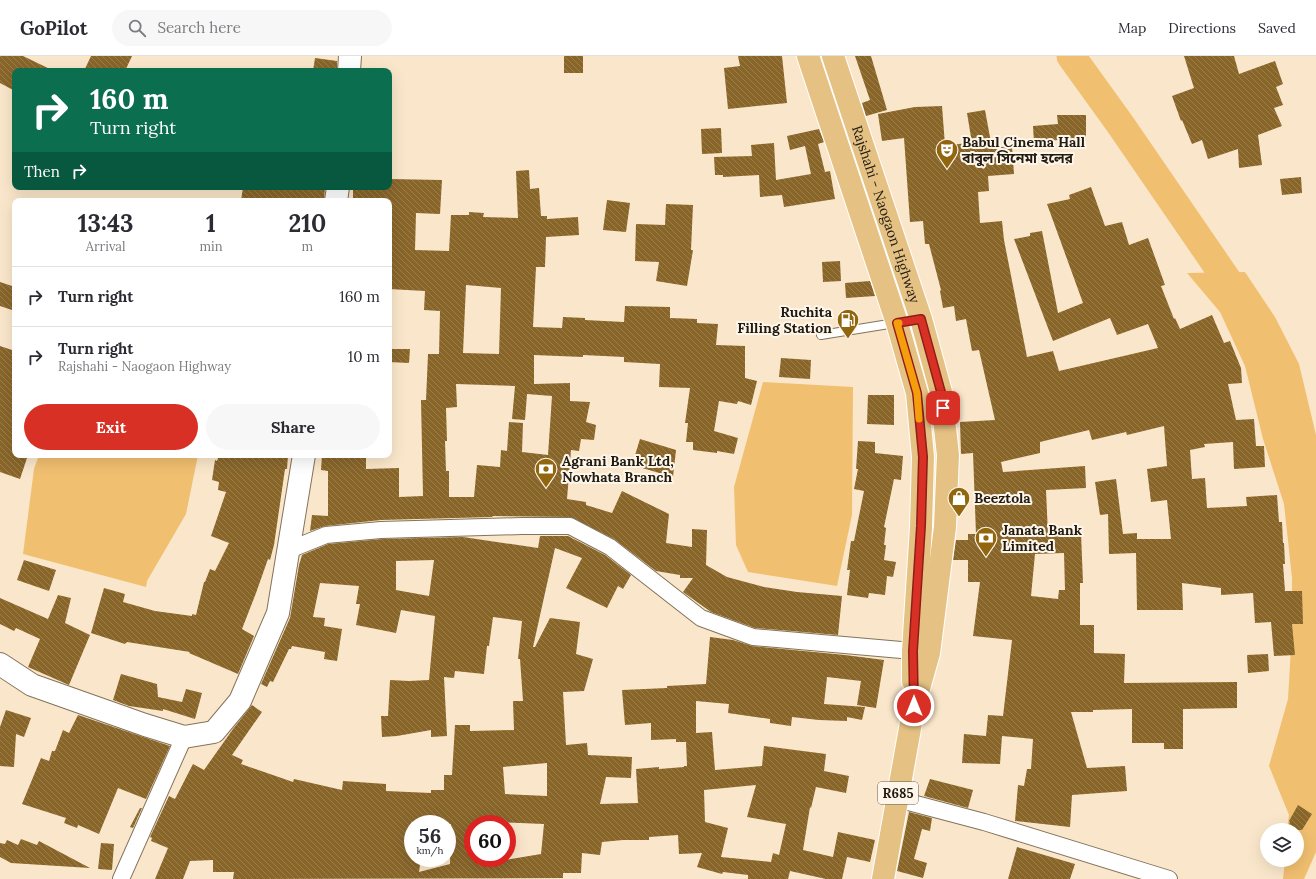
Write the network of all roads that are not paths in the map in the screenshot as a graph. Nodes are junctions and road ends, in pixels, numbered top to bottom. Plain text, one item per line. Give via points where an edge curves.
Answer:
1 (350, 56) edge
2 (808, 56) edge
3 (833, 56) edge
4 (349, 68) edge
5 (921, 319) junction
6 (897, 323) junction
7 (821, 335) dead end
8 (303, 458) edge
9 (288, 550) junction
10 (921, 652) junction
11 (0, 664) edge
12 (184, 737) junction
13 (897, 799) junction
14 (121, 879) edge
15 (883, 879) edge
16 (1169, 879) edge

1 - 4 street
2 - 6 main road, Rajshahi - Naogaon Highway / R685
3 - 5 main road, Rajshahi - Naogaon Highway / R685
5 - 6 lane
5 - 10 main road, Rajshahi - Naogaon Highway / R685 via 941,392 948,455 945,527
6 - 7 lane
6 - 10 main road, Rajshahi - Naogaon Highway / R685 via 917,393 923,457
8 - 9 street
9 - 10 street via 326,535 381,530 570,526 610,547 701,618 738,632 753,637
9 - 12 street via 278,613 240,700 214,732
10 - 13 main road, Rajshahi - Naogaon Highway / R685
11 - 12 street via 32,685
12 - 14 street
13 - 15 main road, Rajshahi - Naogaon Highway / R685
13 - 16 street via 984,822

